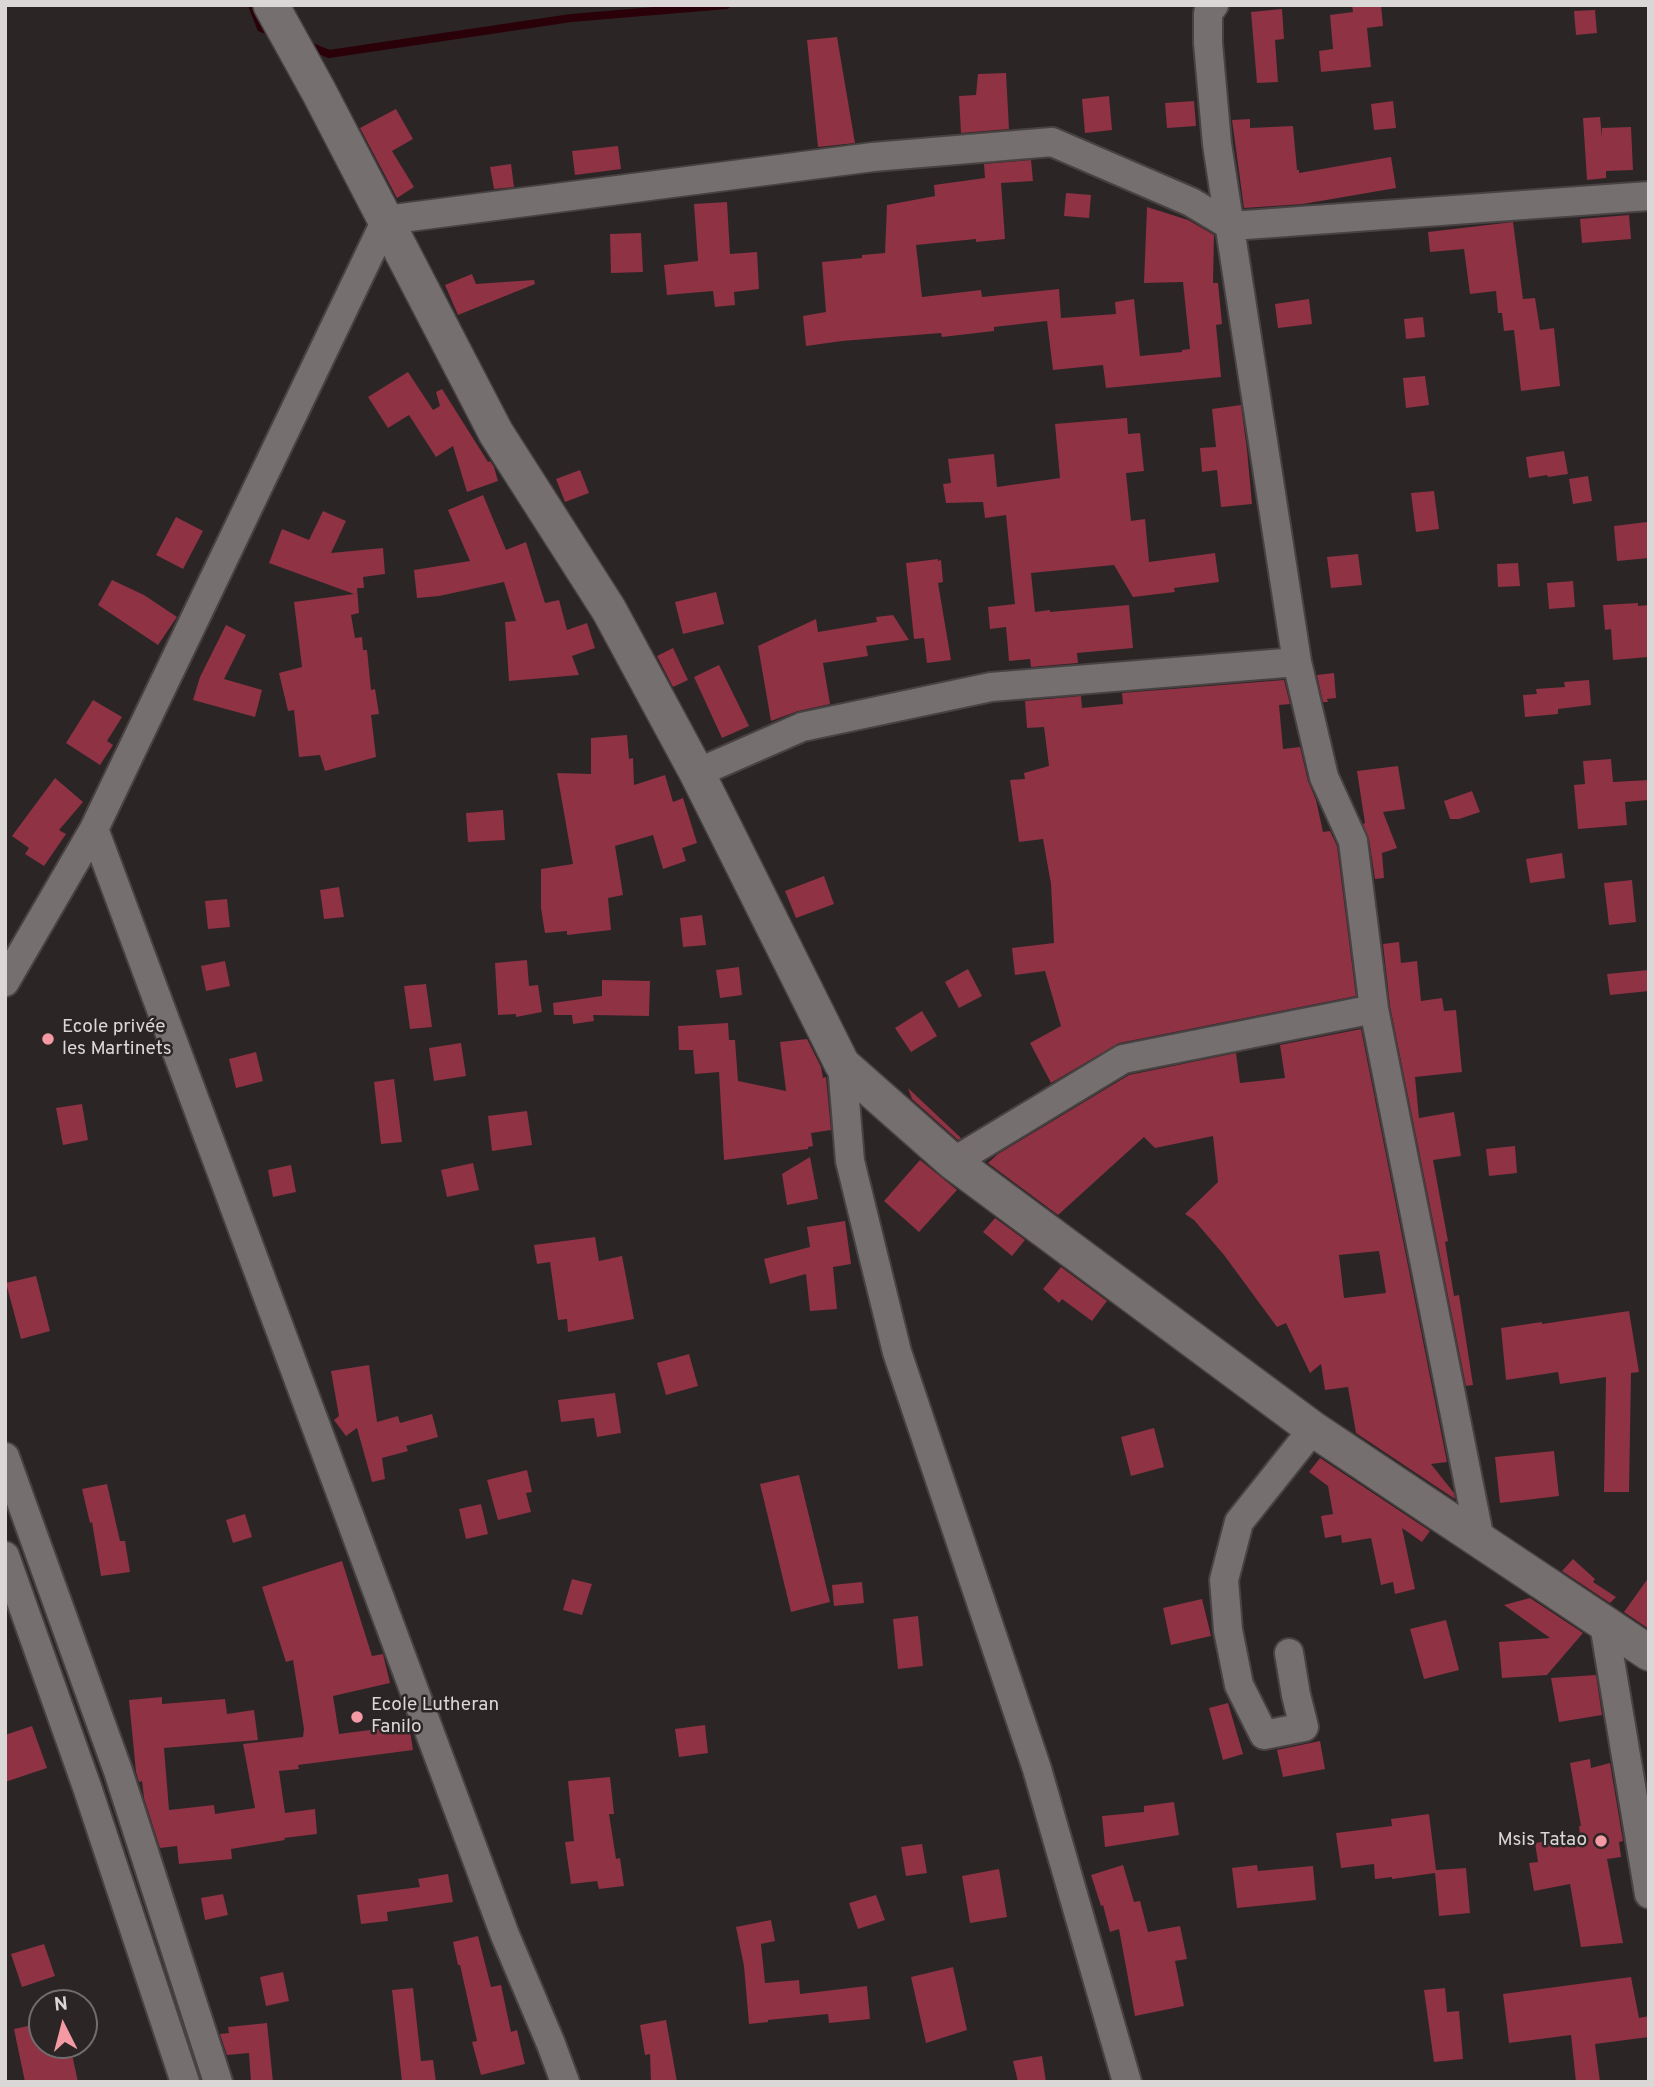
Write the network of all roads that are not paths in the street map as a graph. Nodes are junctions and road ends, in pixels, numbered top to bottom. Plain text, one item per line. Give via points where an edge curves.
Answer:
1 (271, 5) edge
2 (1214, 5) edge
3 (1649, 196) edge
4 (386, 220) junction
5 (1231, 226) junction
6 (1297, 662) junction
7 (697, 773) junction
8 (94, 830) junction
9 (5, 982) edge
10 (1374, 1009) junction
11 (842, 1064) junction
12 (953, 1162) junction
13 (1313, 1429) junction
14 (5, 1457) edge
15 (1480, 1540) junction
16 (5, 1556) edge
17 (1604, 1624) junction
18 (1289, 1653) dead end
19 (1649, 1653) edge
20 (1649, 1894) edge
21 (185, 2082) edge
22 (218, 2082) edge
23 (565, 2082) edge
24 (1127, 2082) edge

1 - 4 street
2 - 5 street via 1208,13 1208,43 1217,144
3 - 5 street
4 - 5 street via 873,157 1052,142 1191,202
4 - 7 street via 496,433 609,610
4 - 8 street
5 - 6 street
6 - 7 street via 991,687 802,727
6 - 10 street via 1324,777 1353,841
7 - 11 street
8 - 9 street
8 - 23 street via 505,1936
10 - 12 street via 1122,1059
10 - 15 street
11 - 12 street
11 - 24 street via 850,1161 897,1352 1037,1769
12 - 13 street
13 - 15 street
13 - 18 street via 1239,1522 1224,1580 1239,1685 1264,1735 1304,1727
14 - 22 street via 118,1772
15 - 17 street
16 - 21 street
17 - 19 street
17 - 20 street

